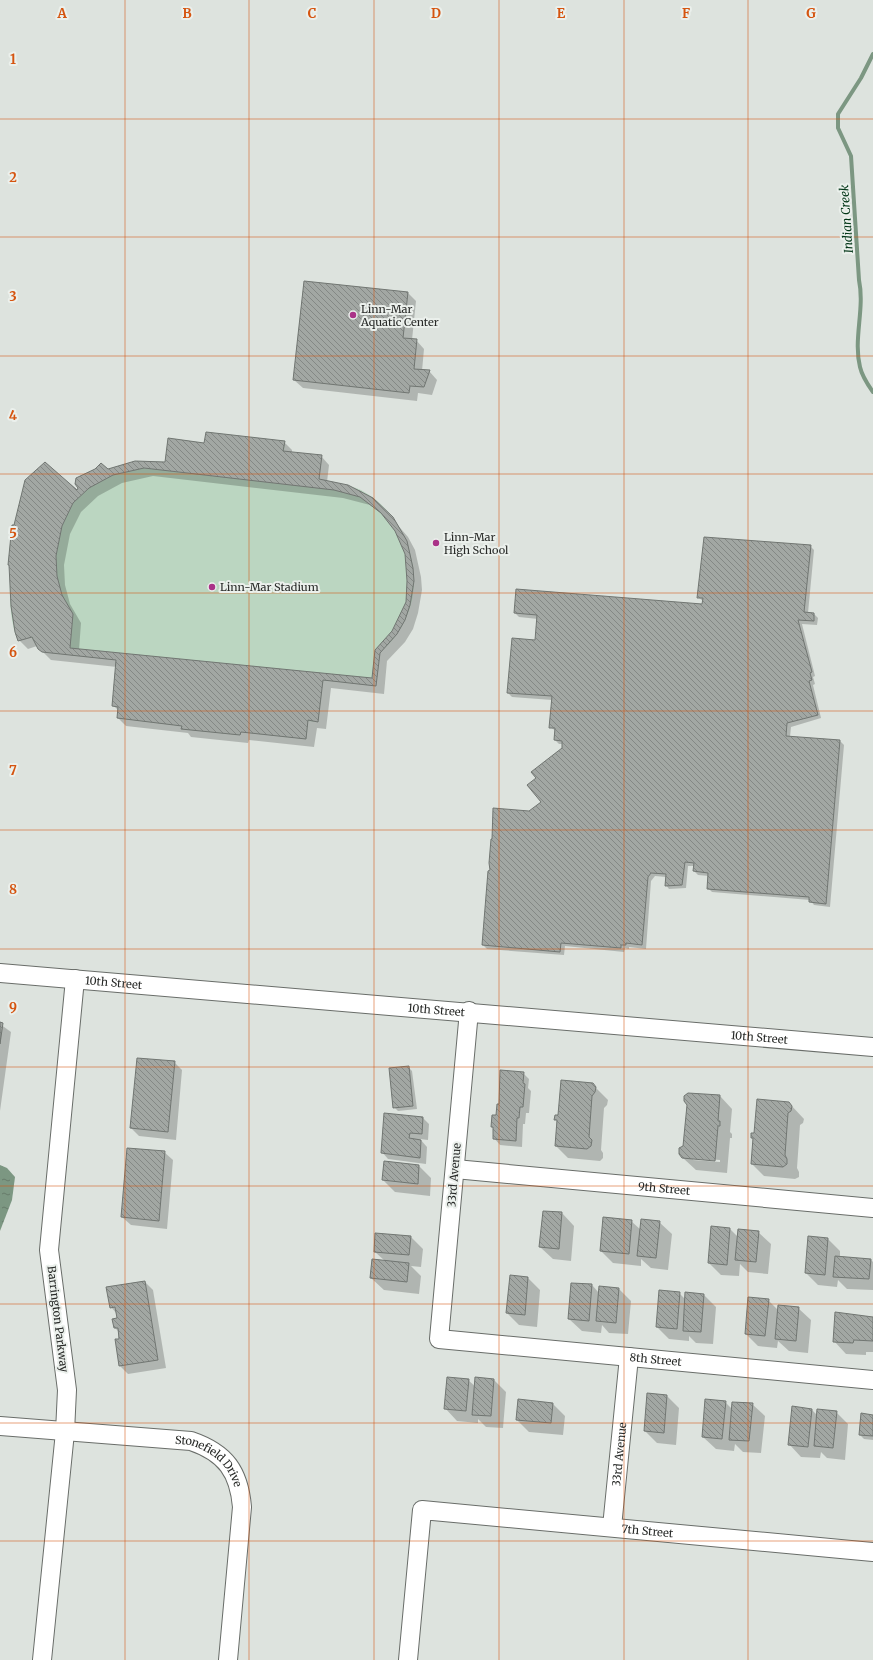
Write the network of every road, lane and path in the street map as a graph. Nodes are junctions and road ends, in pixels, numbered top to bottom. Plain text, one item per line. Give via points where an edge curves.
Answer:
1 (0, 973) edge
2 (75, 979) junction
3 (469, 1011) junction
4 (873, 1047) edge
5 (455, 1169) junction
6 (873, 1208) edge
7 (439, 1339) joint
8 (629, 1357) junction
9 (873, 1380) edge
10 (0, 1426) edge
11 (65, 1432) junction
12 (612, 1527) junction
13 (873, 1552) edge
14 (42, 1660) edge
15 (228, 1660) edge
16 (408, 1660) edge

1 - 2 street, 10th Street
2 - 3 street, 10th Street
2 - 11 street, Barrington Parkway via 49,1250 67,1390
3 - 4 street, 10th Street
3 - 5 street, 33rd Avenue
5 - 6 street, 9th Street
5 - 7 street, 33rd Avenue
7 - 8 street, 8th Street
8 - 9 street, 8th Street
8 - 12 street, 33rd Avenue
10 - 11 street, Stonefield Drive
11 - 14 street, Barrington Parkway
11 - 15 street, Stonefield Drive via 191,1442 213,1451 235,1474 242,1507
12 - 13 street, 7th Street
12 - 16 street, 7th Street via 422,1510

